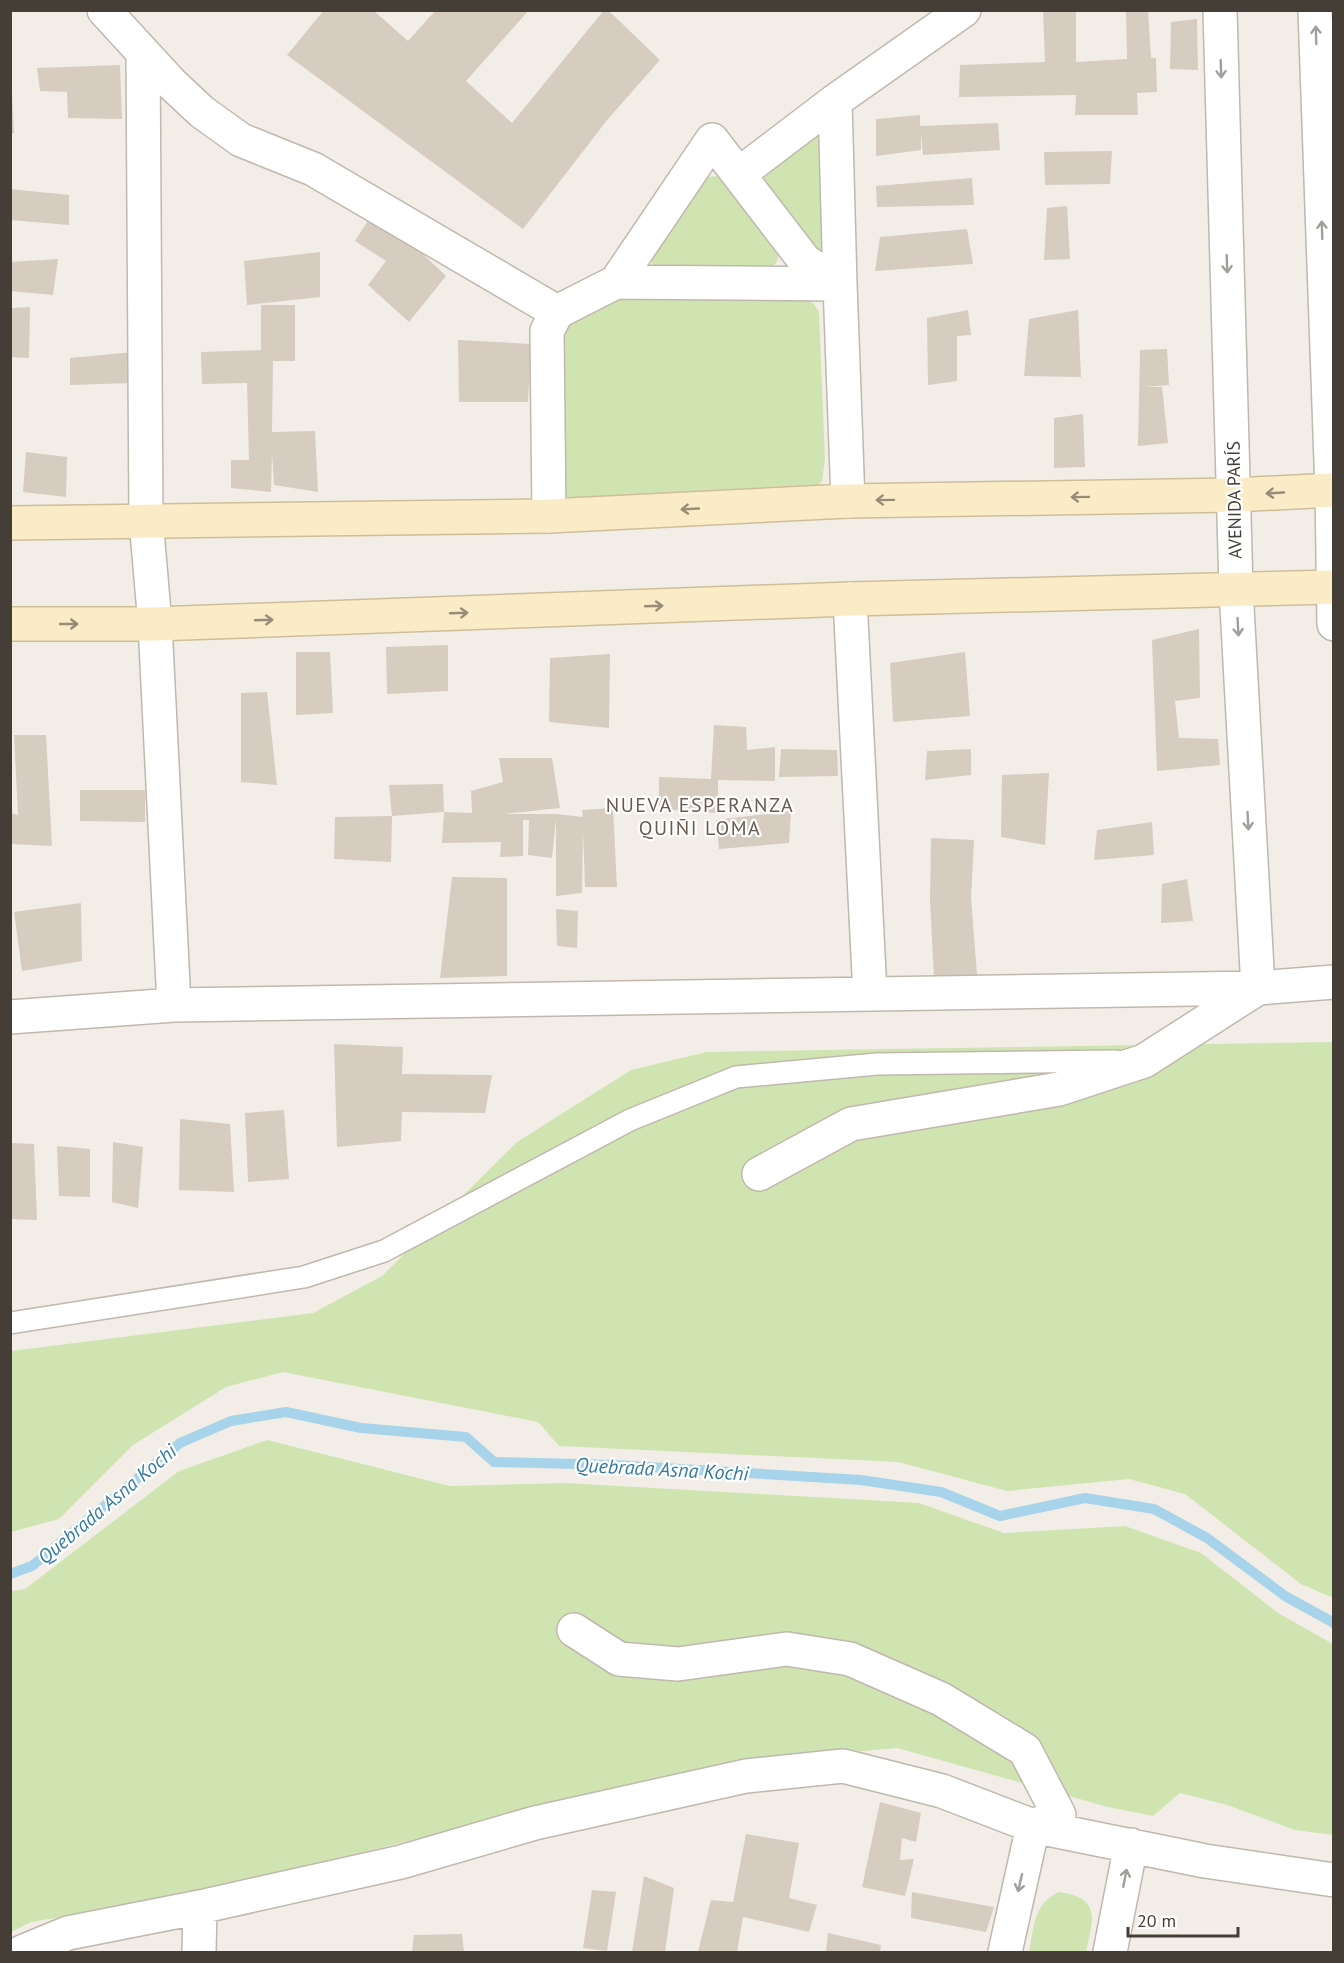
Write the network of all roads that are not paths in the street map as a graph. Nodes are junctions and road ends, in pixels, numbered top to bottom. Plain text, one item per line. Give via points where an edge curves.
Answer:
1 (104, 10) edge
2 (964, 10) edge
3 (1220, 10) edge
4 (1315, 10) edge
5 (142, 53) junction
6 (835, 101) junction
7 (739, 174) junction
8 (615, 282) junction
9 (840, 284) junction
10 (557, 312) junction
11 (1333, 490) edge
12 (1234, 495) junction
13 (848, 501) junction
14 (549, 516) junction
15 (146, 520) junction
16 (10, 523) edge
17 (1333, 587) edge
18 (1236, 589) junction
19 (850, 599) junction
20 (10, 624) edge
21 (155, 624) junction
22 (1334, 624) edge
23 (1334, 982) edge
24 (1258, 988) junction
25 (870, 994) junction
26 (174, 1005) junction
27 (10, 1017) edge
28 (1144, 1061) junction
29 (759, 1174) dead end
30 (10, 1323) edge
31 (574, 1630) dead end
32 (1034, 1826) junction
33 (1131, 1845) junction
34 (1334, 1880) edge
35 (200, 1907) junction
36 (22, 1953) edge
37 (199, 1953) edge
38 (1005, 1953) edge
39 (1110, 1953) edge

1 - 5 street
2 - 6 street
3 -> 12 street, AVENIDA PARÍS
11 -> 4 street
5 - 10 street via 202,112 241,140 313,170
5 - 15 street
6 - 7 street
6 - 9 street
7 - 8 street via 712,140
7 - 9 street via 805,261
8 - 9 street
8 - 10 street
9 - 13 street
10 - 14 street via 547,331
11 -> 12 street
11 - 17 street
12 -> 13 street
12 - 18 street, AVENIDA PARÍS
13 -> 14 street
14 - 15 street
15 - 16 street
15 - 21 street
17 - 18 street
17 - 22 street
18 - 19 street
18 -> 24 street, AVENIDA PARÍS
21 -> 19 street
19 - 25 street
20 -> 21 street
21 - 26 street
23 - 24 street
24 - 25 street
24 - 28 street
25 - 26 street
26 - 27 street
28 - 29 street via 1059,1089 851,1124
28 - 30 lane via 877,1064 736,1077 630,1120 384,1251 304,1277
31 - 32 street via 619,1659 678,1664 787,1649 850,1659 941,1699 1025,1750 1059,1815
32 - 33 street
32 - 35 street via 942,1791 843,1766 735,1779 535,1823 401,1862
32 -> 38 street
33 - 34 street via 1205,1861
39 -> 33 street
35 - 36 street via 68,1933
35 - 37 street

